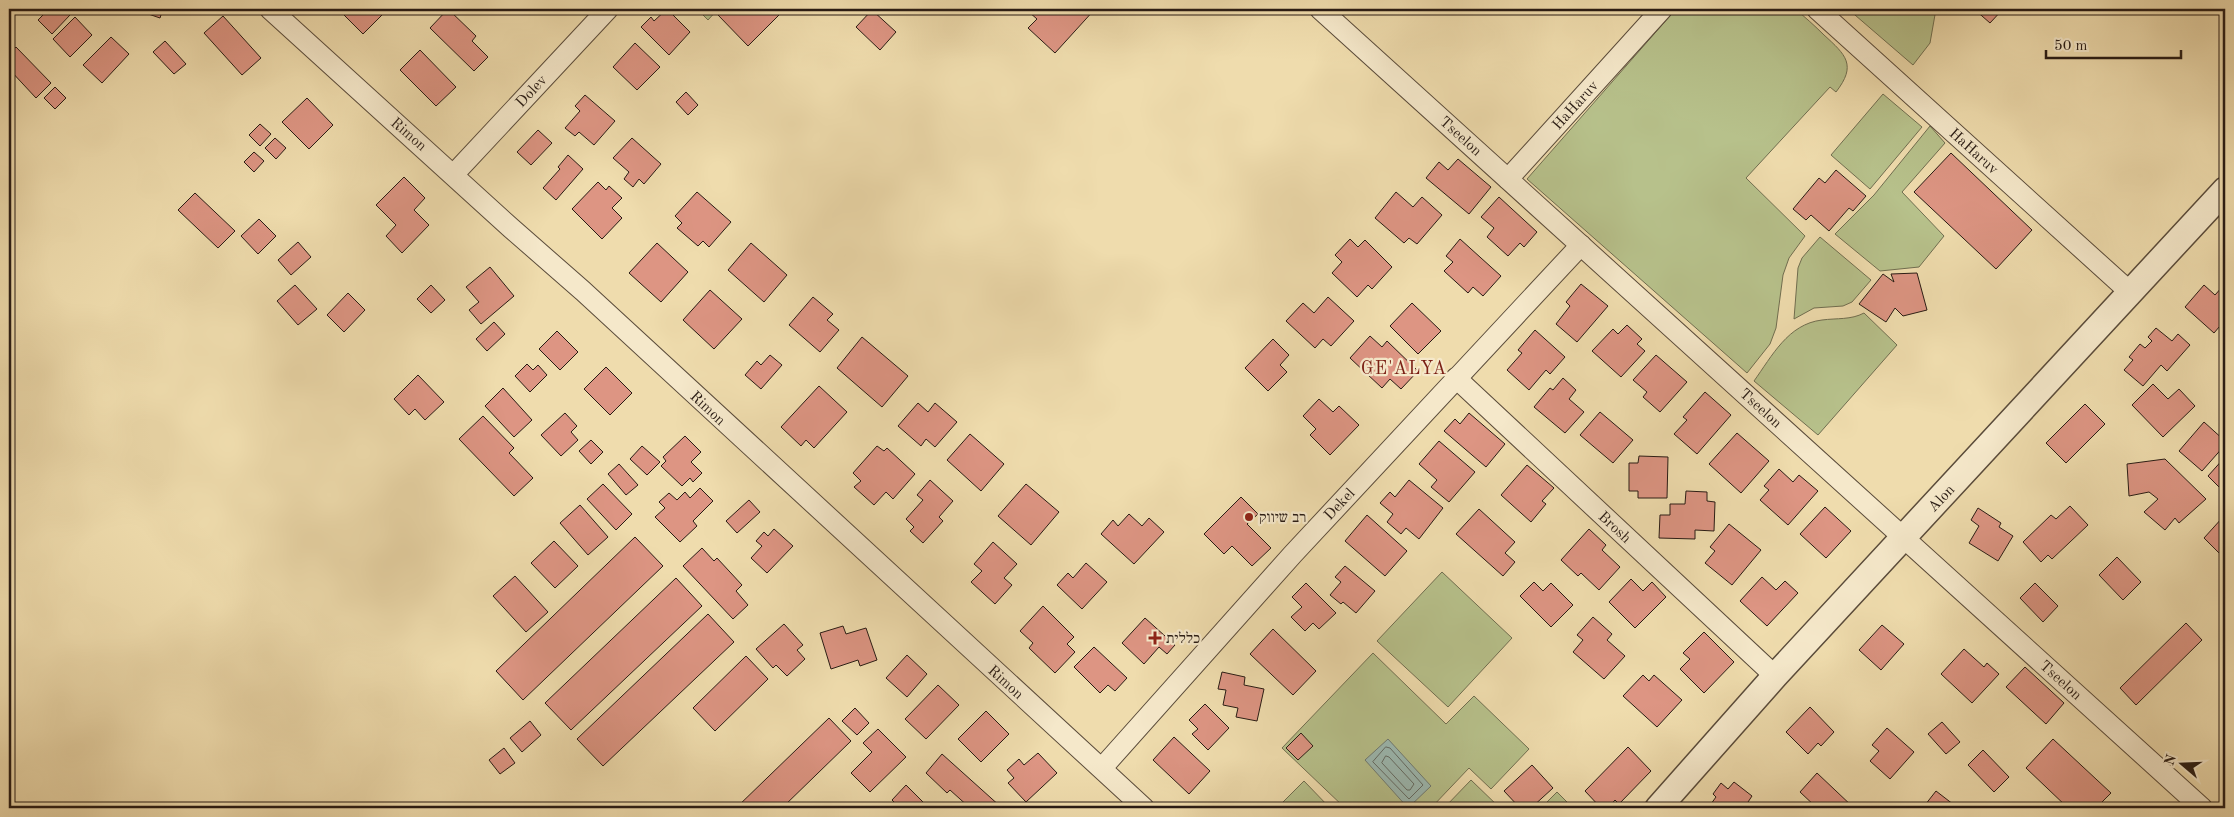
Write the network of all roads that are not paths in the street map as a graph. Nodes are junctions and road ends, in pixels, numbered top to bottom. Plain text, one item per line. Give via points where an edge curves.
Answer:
1 (270, 9) edge
2 (608, 9) edge
3 (1320, 9) edge
4 (1662, 9) edge
5 (1816, 9) edge
6 (454, 174) junction
7 (1508, 179) junction
8 (2225, 190) edge
9 (1581, 245) junction
10 (2131, 293) junction
11 (1456, 378) junction
12 (1904, 538) junction
13 (1775, 676) junction
14 (1102, 768) junction
15 (1144, 808) edge
16 (1658, 808) edge
17 (2202, 808) edge

1 - 6 street, Rimon
2 - 6 street, Dolev
3 - 7 street, Tseelon
4 - 7 street, HaHaruv
5 - 10 street, HaHaruv
6 - 14 street, Rimon
7 - 9 street, Tseelon
8 - 10 street, Alon
9 - 11 street, Dekel
9 - 12 street, Tseelon
10 - 12 street, Alon
11 - 13 street, Brosh
11 - 14 street, Dekel
12 - 13 street, Alon
12 - 17 street, Tseelon
13 - 16 street, Alon
14 - 15 street, Rimon

